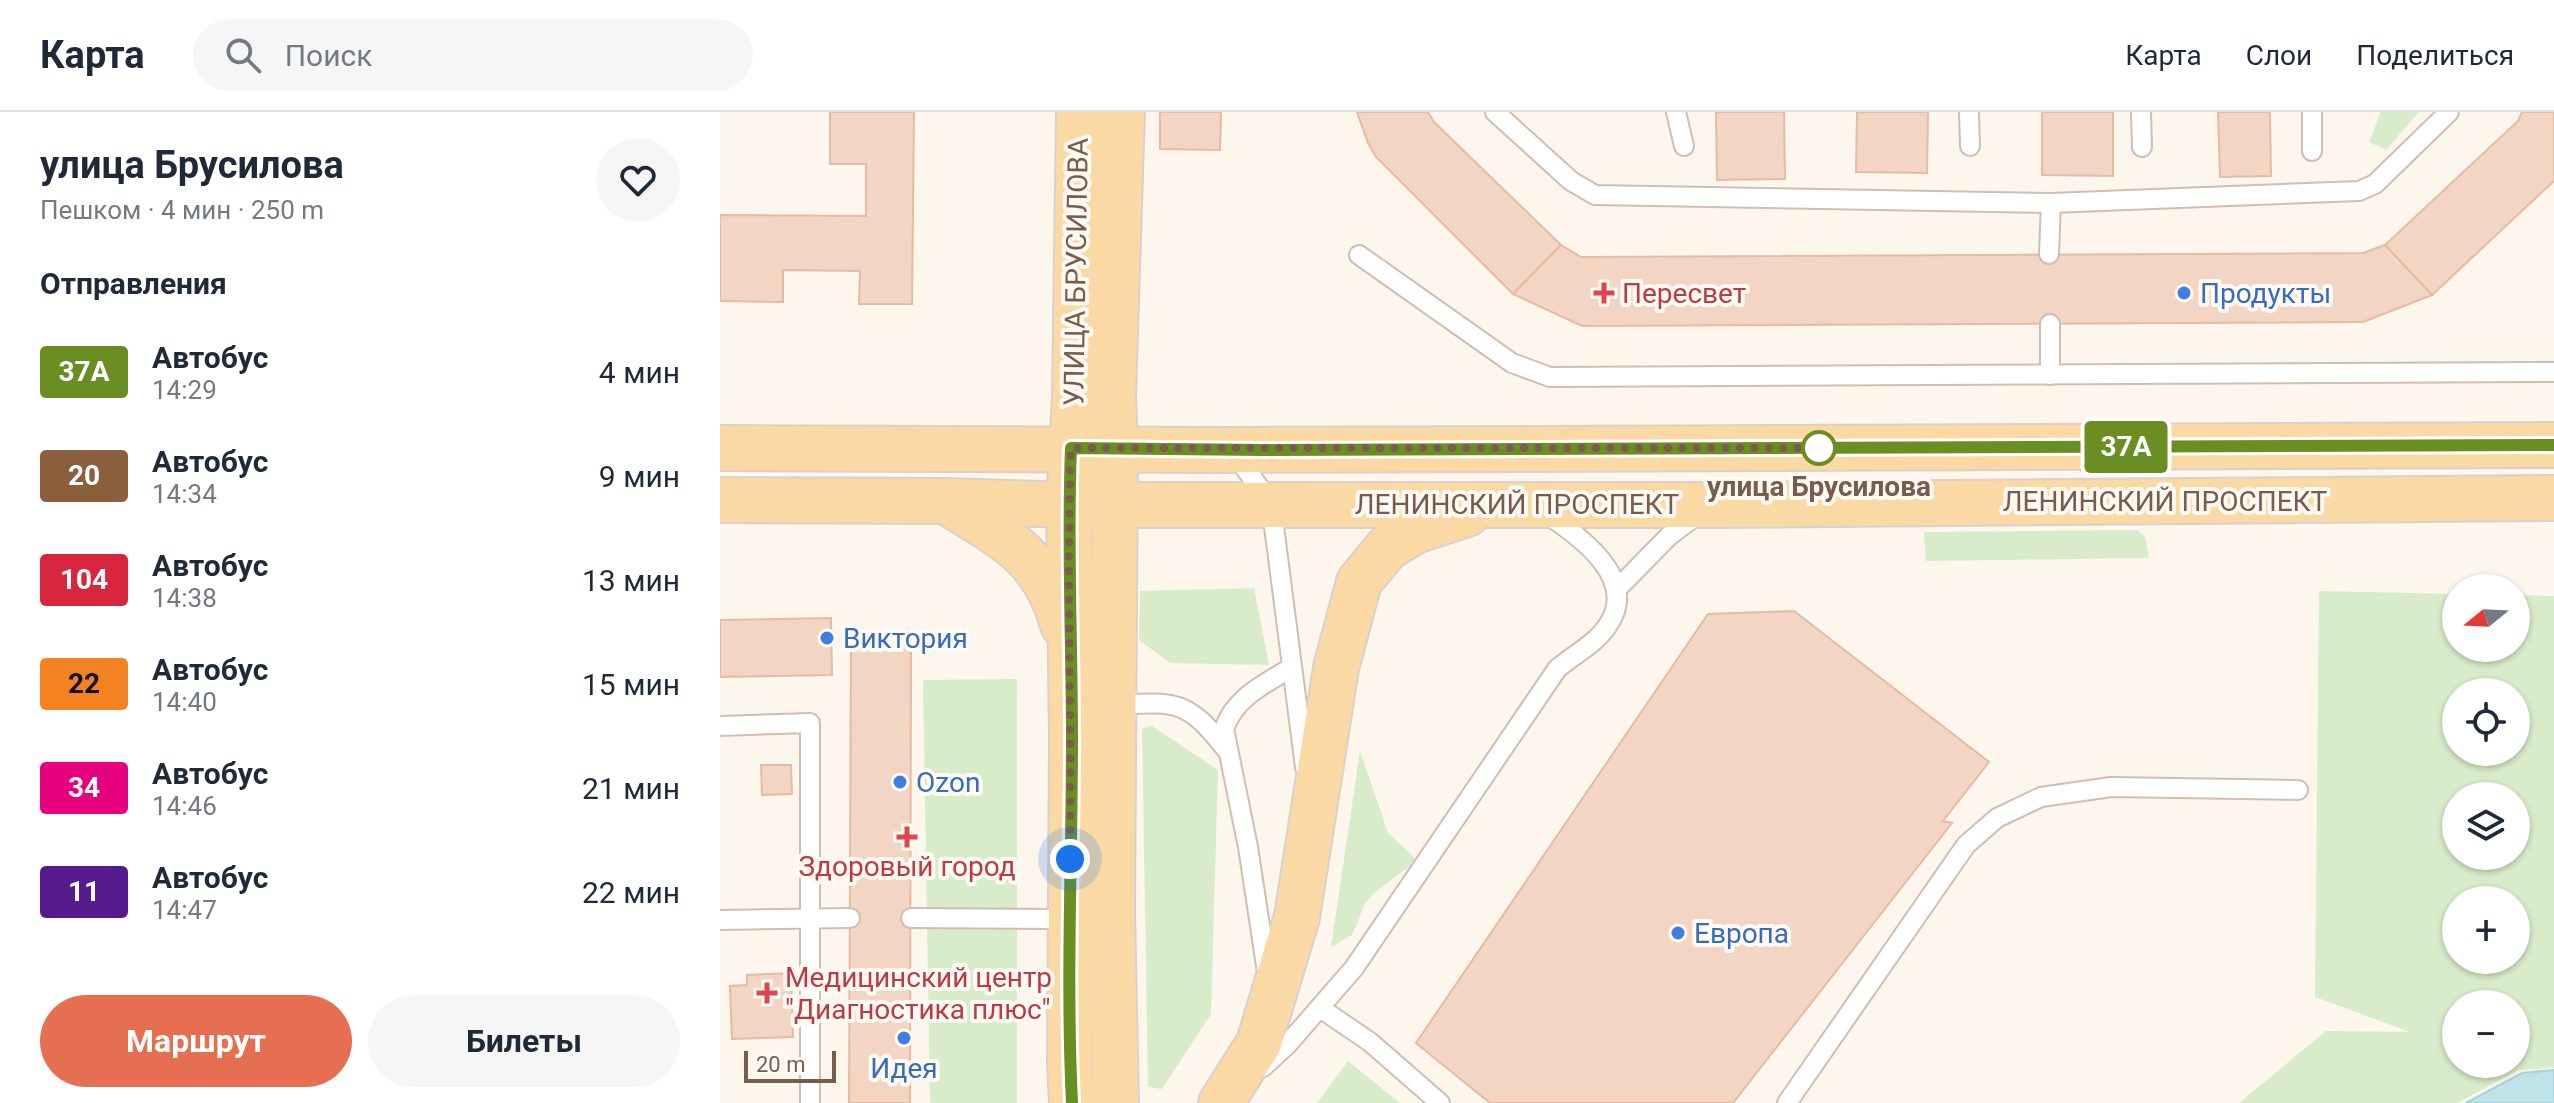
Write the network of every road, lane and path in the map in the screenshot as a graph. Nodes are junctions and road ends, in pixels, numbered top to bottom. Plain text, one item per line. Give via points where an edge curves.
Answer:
1 (1079, 112) edge
2 (1122, 112) edge
3 (1495, 112) edge
4 (1676, 112) edge
5 (1969, 112) edge
6 (2141, 112) edge
7 (2312, 112) edge
8 (2449, 112) edge
9 (1684, 146) dead end
10 (1970, 146) dead end
11 (2142, 147) dead end
12 (2312, 151) dead end
13 (2051, 203) junction
14 (2049, 254) dead end
15 (1359, 255) dead end
16 (2050, 324) dead end
17 (2554, 372) edge
18 (2050, 375) junction
19 (2554, 445) edge
20 (720, 448) edge
21 (1071, 448) junction
22 (1115, 449) junction
23 (1232, 450) junction
24 (2554, 498) edge
25 (720, 500) edge
26 (945, 501) junction
27 (1271, 503) junction
28 (1515, 504) junction
29 (1069, 505) junction
30 (1115, 505) junction
31 (1714, 505) junction
32 (1618, 588) junction
33 (1070, 647) junction
34 (1292, 667) junction
35 (1114, 705) junction
36 (720, 726) edge
37 (1227, 751) junction
38 (2298, 790) dead end
39 (1311, 821) junction
40 (850, 918) dead end
41 (911, 918) dead end
42 (810, 919) junction
43 (1069, 919) junction
44 (720, 920) edge
45 (1272, 1006) junction
46 (1320, 1008) junction
47 (810, 1103) edge
48 (1072, 1103) edge
49 (1116, 1103) edge
50 (1221, 1103) edge
51 (1440, 1103) edge
52 (1787, 1103) edge

1 - 21 main road, УЛИЦА БРУСИЛОВА
2 - 22 main road, УЛИЦА БРУСИЛОВА
3 - 13 lane via 1571,181 1595,195
4 - 9 lane
5 - 10 lane
6 - 11 lane
7 - 12 lane
8 - 13 lane via 2375,184 2359,191
13 - 14 lane
15 - 18 lane via 1512,363 1550,377
16 - 18 lane
17 - 18 lane
19 - 23 main road, ЛЕНИНСКИЙ ПРОСПЕКТ
20 - 21 main road, ЛЕНИНСКИЙ ПРОСПЕКТ
21 - 22 main road, ЛЕНИНСКИЙ ПРОСПЕКТ
21 - 29 main road, УЛИЦА БРУСИЛОВА
22 - 23 main road, ЛЕНИНСКИЙ ПРОСПЕКТ
22 - 30 main road, УЛИЦА БРУСИЛОВА
23 - 27 lane
24 - 31 main road, ЛЕНИНСКИЙ ПРОСПЕКТ
25 - 26 main road, ЛЕНИНСКИЙ ПРОСПЕКТ
26 - 29 main road, ЛЕНИНСКИЙ ПРОСПЕКТ
26 - 33 main road via 1016,545 1032,563 1058,607
27 - 28 main road, ЛЕНИНСКИЙ ПРОСПЕКТ
27 - 30 main road, ЛЕНИНСКИЙ ПРОСПЕКТ
27 - 34 lane
28 - 31 main road, ЛЕНИНСКИЙ ПРОСПЕКТ
28 - 32 lane via 1572,531 1597,555
28 - 39 main road via 1415,531 1387,548 1359,582 1336,668
29 - 30 main road, ЛЕНИНСКИЙ ПРОСПЕКТ
29 - 33 main road, УЛИЦА БРУСИЛОВА
30 - 35 main road, УЛИЦА БРУСИЛОВА
31 - 32 lane via 1669,536
32 - 46 lane via 1616,612 1607,627 1557,669 1354,968
33 - 43 main road, УЛИЦА БРУСИЛОВА
34 - 37 lane via 1252,691 1229,713 1224,729
34 - 39 lane
35 - 37 lane via 1160,703 1191,711
35 - 49 main road, УЛИЦА БРУСИЛОВА
36 - 42 lane via 810,723
37 - 45 lane via 1246,834
38 - 52 lane via 2111,787 2041,797 1997,818 1966,845
39 - 45 main road via 1297,917
40 - 42 lane
41 - 43 lane
42 - 44 lane
42 - 47 lane
43 - 48 main road, УЛИЦА БРУСИЛОВА
45 - 50 main road via 1259,1043
46 - 50 lane
46 - 51 lane via 1370,1042

